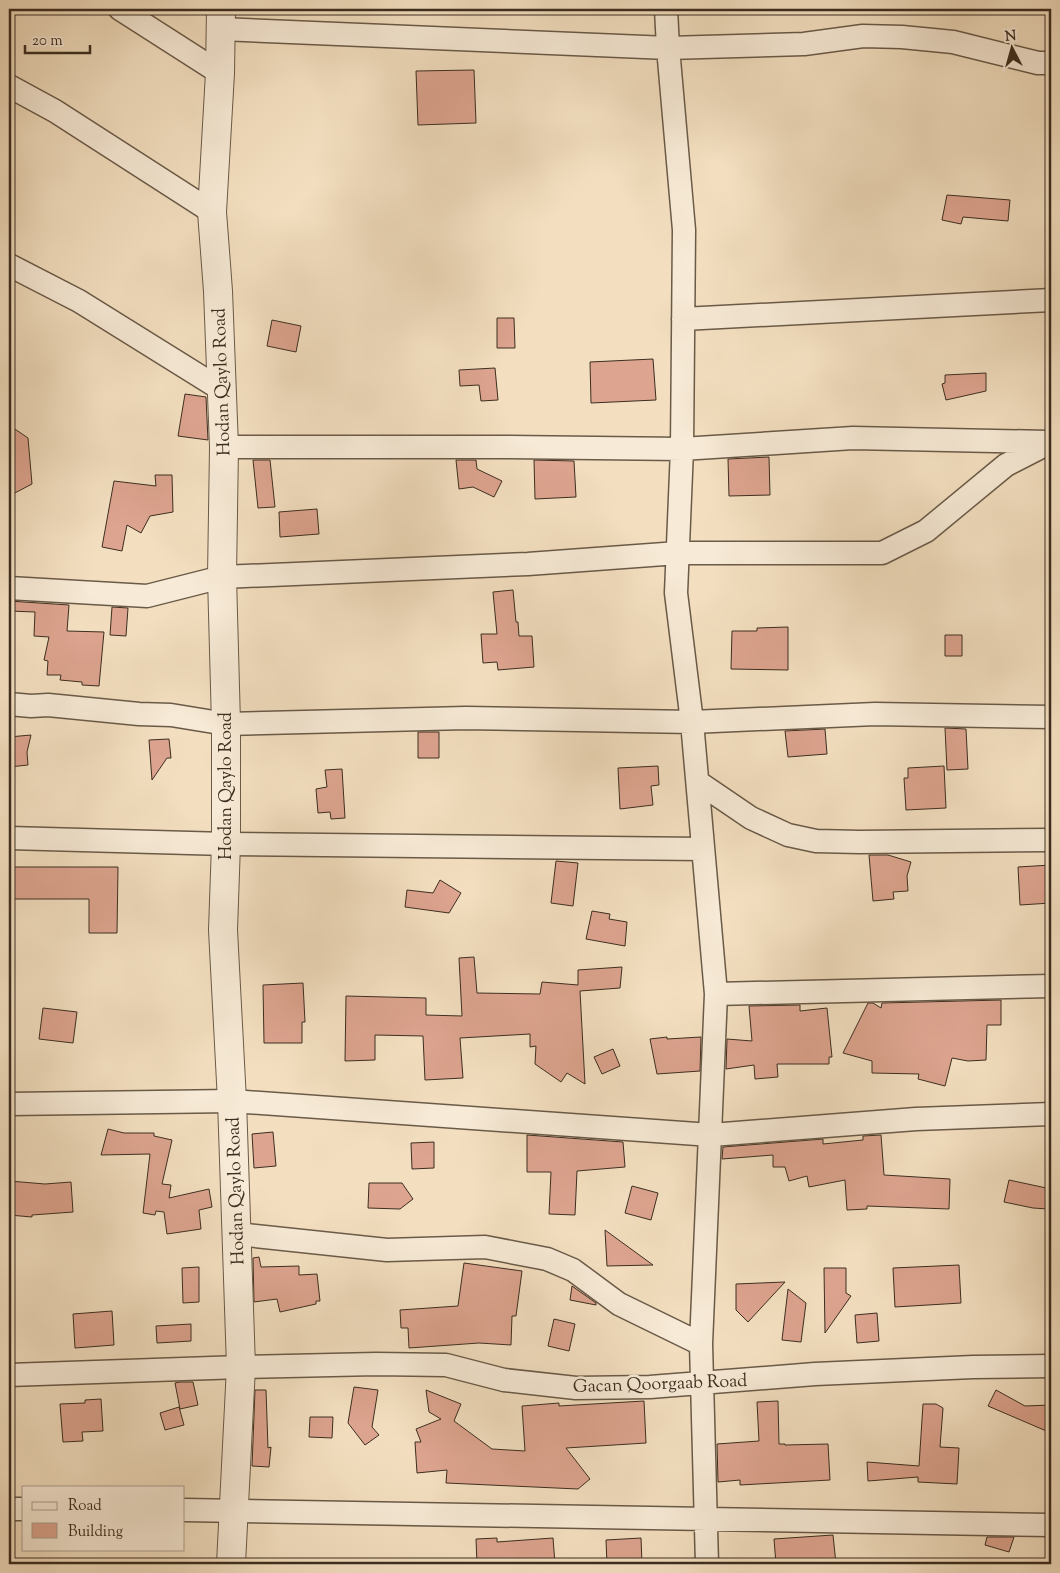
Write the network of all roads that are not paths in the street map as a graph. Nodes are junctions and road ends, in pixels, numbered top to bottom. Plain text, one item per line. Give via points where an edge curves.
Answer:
1 (120, 9) edge
2 (666, 9) edge
3 (221, 19) edge
4 (668, 48) junction
5 (1051, 63) edge
6 (220, 73) junction
7 (9, 86) edge
8 (212, 212) junction
9 (9, 264) edge
10 (1051, 300) edge
11 (683, 319) junction
12 (222, 390) junction
13 (1051, 442) edge
14 (224, 447) junction
15 (682, 449) junction
16 (678, 553) junction
17 (222, 577) junction
18 (9, 588) edge
19 (9, 704) edge
20 (1051, 717) edge
21 (692, 722) junction
22 (226, 724) junction
23 (698, 782) junction
24 (9, 838) edge
25 (1051, 840) edge
26 (226, 844) junction
27 (703, 849) junction
28 (1051, 986) edge
29 (716, 994) junction
30 (232, 1101) junction
31 (9, 1104) edge
32 (1051, 1114) edge
33 (711, 1135) junction
34 (237, 1234) junction
35 (701, 1344) junction
36 (1051, 1366) edge
37 (240, 1367) junction
38 (9, 1375) edge
39 (702, 1384) junction
40 (9, 1509) edge
41 (22, 1509) edge
42 (185, 1510) edge
43 (233, 1511) junction
44 (705, 1520) junction
45 (1051, 1525) edge
46 (231, 1564) edge
47 (707, 1564) edge

1 - 6 street
2 - 4 street
3 - 4 street
3 - 6 street, Hodan Qaylo Road
4 - 5 street via 804,44 863,36 902,37 953,42 1038,63
4 - 11 street via 684,230
6 - 8 street, Hodan Qaylo Road
7 - 8 street
8 - 12 street, Hodan Qaylo Road
9 - 12 street via 80,301
10 - 11 street
11 - 15 street
12 - 14 street, Hodan Qaylo Road
13 - 15 street via 853,438
13 - 16 street via 1006,465 926,531 882,553
14 - 15 street
14 - 17 street, Hodan Qaylo Road
15 - 16 street
16 - 17 street via 528,564
16 - 21 street via 676,593
17 - 18 street via 147,596
17 - 22 street, Hodan Qaylo Road
19 - 22 street via 171,715
20 - 21 street via 875,714
21 - 22 street via 466,718
21 - 23 street
22 - 26 street, Hodan Qaylo Road
23 - 25 street via 751,818 788,834 816,840
23 - 27 street
24 - 26 street
26 - 27 street
26 - 30 street, Hodan Qaylo Road via 223,930
27 - 29 street
28 - 29 street
29 - 33 street
30 - 31 street
30 - 33 street
30 - 34 street, Hodan Qaylo Road
32 - 33 street via 916,1118
33 - 35 street
34 - 35 street via 387,1250 485,1247 547,1259 573,1270 619,1304
34 - 37 street, Hodan Qaylo Road
35 - 39 street
36 - 39 street, Gacan Qoorgaab Road via 825,1373
37 - 38 street, Gacan Qoorgaab Road
37 - 39 street, Gacan Qoorgaab Road via 446,1365 504,1380 576,1388
37 - 43 street, Hodan Qaylo Road
39 - 44 street
40 - 41 street
42 - 43 street
43 - 44 street
43 - 46 street, Hodan Qaylo Road
44 - 45 street
44 - 47 street

